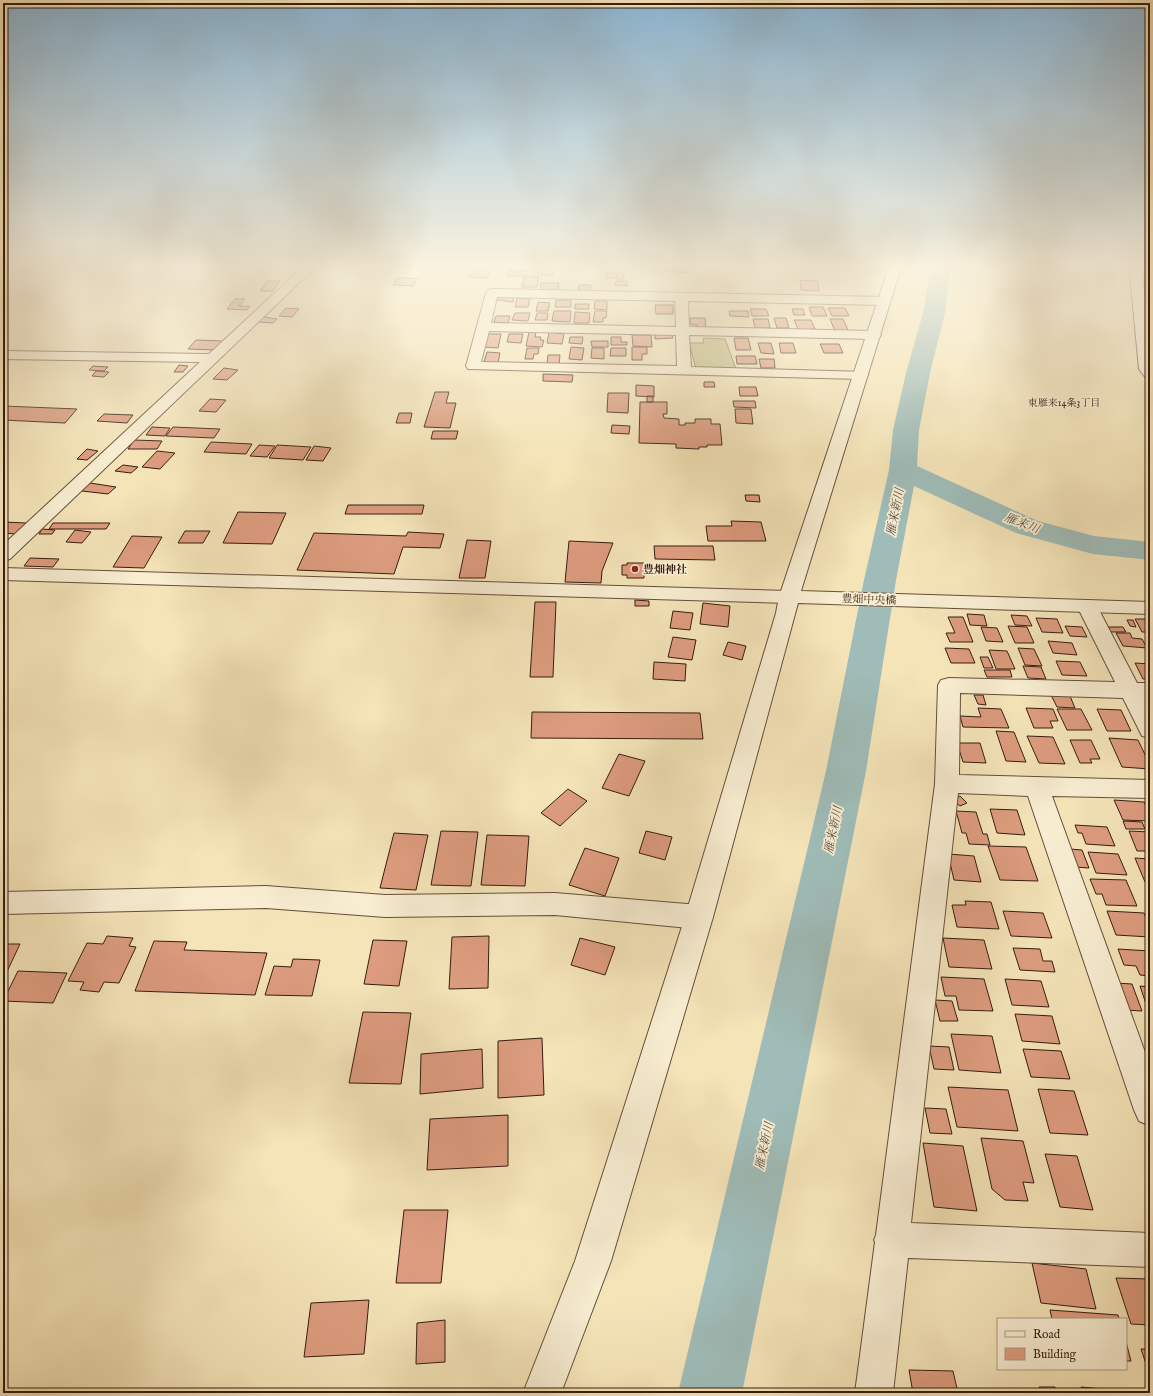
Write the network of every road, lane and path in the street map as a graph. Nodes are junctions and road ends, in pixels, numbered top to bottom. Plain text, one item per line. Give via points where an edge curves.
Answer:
1 (244, 329) edge
2 (482, 329) edge
3 (590, 329) edge
4 (876, 329) edge
5 (1142, 329) edge
6 (682, 331) junction
7 (874, 335) junction
8 (3, 355) edge
9 (213, 358) junction
10 (684, 371) junction
11 (1150, 374) edge
12 (861, 375) junction
13 (3, 555) edge
14 (3, 574) edge
15 (789, 597) junction
16 (1087, 606) junction
17 (1150, 608) edge
18 (1140, 691) edge
19 (1150, 730) edge
20 (947, 784) junction
21 (1037, 787) junction
22 (1150, 789) edge
23 (3, 903) edge
24 (699, 917) junction
25 (1150, 1110) edge
26 (891, 1240) junction
27 (1150, 1250) edge
28 (542, 1393) edge
29 (874, 1393) edge

1 - 9 street
2 - 10 street via 473,366
3 - 6 street
4 - 7 street
5 - 11 street via 1146,369
6 - 7 street
6 - 10 street
7 - 12 street
8 - 9 street
9 - 13 street
10 - 12 street
12 - 15 street
14 - 15 street, 豊畑中央橋
15 - 16 street, 豊畑中央橋
15 - 24 street
16 - 17 street, 豊畑中央橋
16 - 18 street
18 - 19 street
18 - 20 street via 949,685
20 - 21 street
20 - 26 street
21 - 22 street
21 - 25 street
23 - 24 street via 266,897 385,906 556,904
24 - 28 street via 593,1261
26 - 27 street
26 - 29 street

